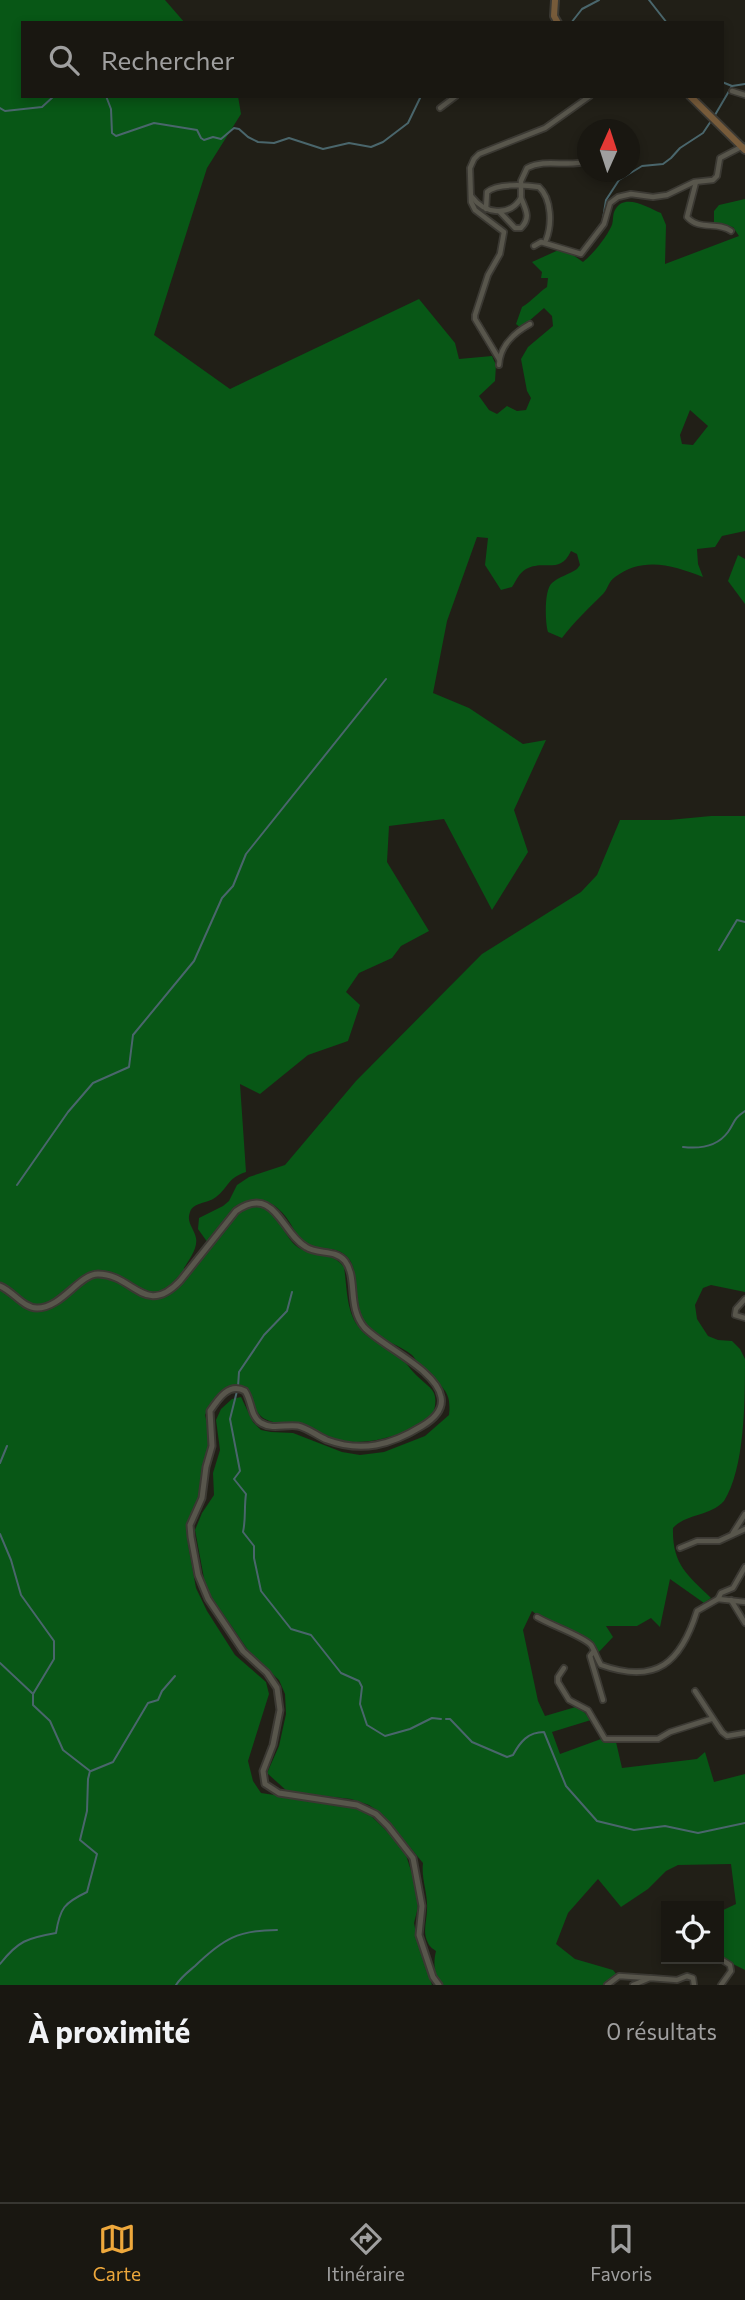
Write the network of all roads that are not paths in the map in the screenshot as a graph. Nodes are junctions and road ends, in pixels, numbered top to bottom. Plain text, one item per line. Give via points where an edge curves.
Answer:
1 (555, 0) edge
2 (557, 21) edge
3 (732, 91) dead end
4 (745, 95) edge
5 (453, 98) edge
6 (587, 98) edge
7 (692, 98) edge
8 (440, 108) dead end
9 (744, 147) edge
10 (577, 164) edge
11 (696, 182) junction
12 (521, 185) junction
13 (470, 195) junction
14 (521, 198) junction
15 (486, 209) junction
16 (500, 212) junction
17 (731, 231) dead end
18 (546, 240) dead end
19 (534, 246) dead end
20 (530, 324) dead end
21 (0, 1286) edge
22 (745, 1299) edge
23 (745, 1318) edge
24 (745, 1514) edge
25 (745, 1529) edge
26 (733, 1534) junction
27 (680, 1548) dead end
28 (745, 1567) edge
29 (718, 1598) junction
30 (731, 1600) junction
31 (745, 1602) edge
32 (537, 1617) dead end
33 (745, 1623) edge
34 (594, 1651) junction
35 (564, 1668) dead end
36 (695, 1691) dead end
37 (603, 1700) dead end
38 (711, 1718) junction
39 (745, 1733) edge
40 (724, 1961) edge
41 (650, 1979) junction
42 (439, 1985) edge
43 (607, 1985) edge
44 (633, 1985) edge
45 (694, 1985) edge
46 (721, 1985) edge

1 - 2 main road
3 - 4 street
5 - 8 street
6 - 13 street via 545,128 479,154 470,168
7 - 9 main road
9 - 11 street via 720,158 715,178
10 - 12 street via 533,165 527,168
11 - 17 street via 687,217 697,225
11 - 19 street via 667,195 618,197 582,253 541,242
12 - 14 street
12 - 15 street via 490,189
12 - 18 street via 539,187 545,193 551,223
13 - 15 street
13 - 20 street via 475,211 504,232 475,315 499,362 505,344
14 - 16 street via 511,209
14 - 16 street via 528,214 521,228 515,228
15 - 16 street
21 - 42 street via 36,1308 58,1300 94,1274 151,1296 166,1294 236,1211 252,1203 268,1206 306,1247 334,1254 345,1262 360,1321 411,1360 438,1388 439,1412 432,1420 386,1444 356,1447 299,1426 264,1424 255,1417 245,1391 231,1388 210,1411 212,1446 202,1498 190,1525 201,1585 243,1651 277,1688 280,1710 263,1771 265,1784 279,1793 357,1805 388,1826 413,1858 422,1906 419,1936
22 - 23 street via 735,1315
24 - 26 street
25 - 26 street
26 - 27 street
28 - 29 street via 733,1588
29 - 30 street
29 - 34 street via 697,1611 679,1649 662,1668 645,1673 610,1668 601,1665
30 - 31 street
30 - 33 street
32 - 34 street via 570,1632
34 - 37 street via 590,1656
35 - 38 street via 558,1682 569,1700 587,1710 605,1739 658,1739
36 - 38 street
38 - 39 street via 727,1736
40 - 46 street via 732,1971
41 - 43 street via 619,1976
41 - 44 street
41 - 45 street via 691,1976

